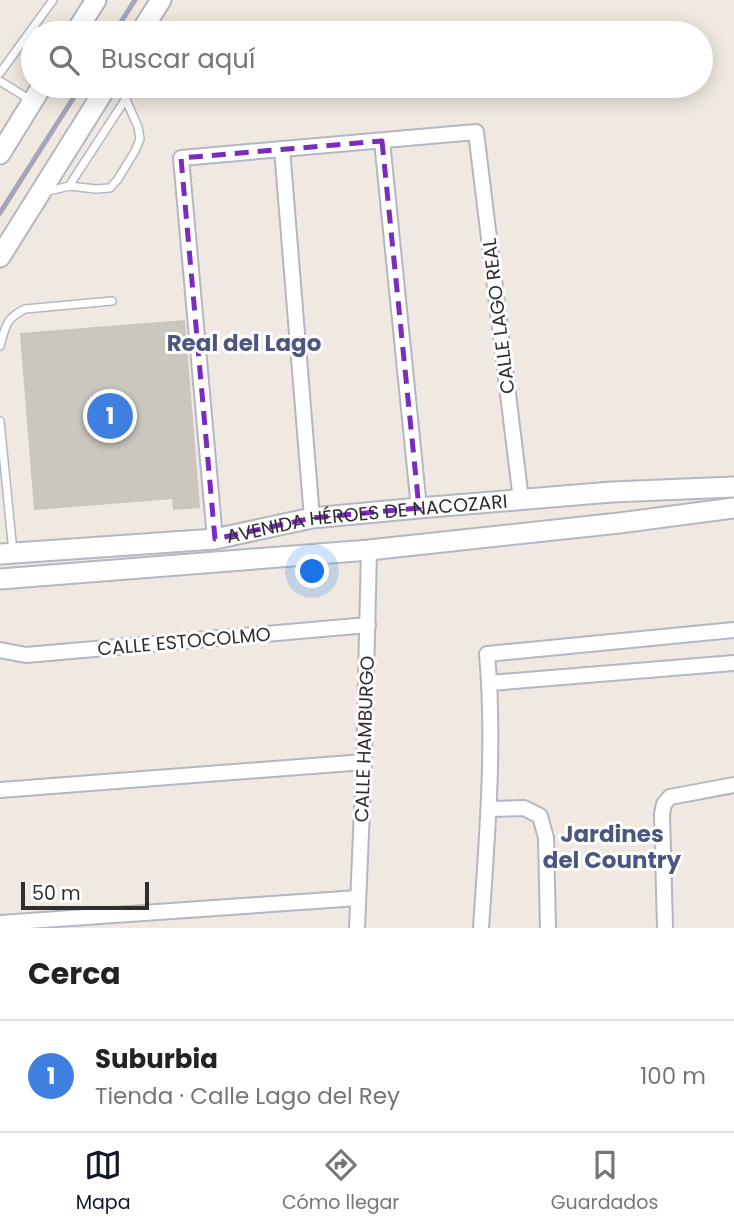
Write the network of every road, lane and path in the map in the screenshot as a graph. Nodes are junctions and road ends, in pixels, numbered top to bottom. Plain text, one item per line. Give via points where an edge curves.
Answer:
1 (53, 0) edge
2 (96, 0) edge
3 (161, 0) edge
4 (38, 21) edge
5 (83, 21) edge
6 (148, 21) edge
7 (21, 44) edge
8 (0, 73) edge
9 (0, 81) edge
10 (21, 88) edge
11 (35, 98) edge
12 (99, 98) edge
13 (125, 100) joint
14 (383, 141) junction
15 (282, 149) junction
16 (0, 154) edge
17 (69, 186) junction
18 (40, 193) junction
19 (0, 257) edge
20 (112, 302) dead end
21 (0, 346) edge
22 (0, 421) edge
23 (734, 487) edge
24 (521, 500) junction
25 (419, 508) junction
26 (734, 508) edge
27 (10, 511) junction
28 (0, 512) edge
29 (312, 518) junction
30 (215, 539) junction
31 (369, 550) junction
32 (7, 553) edge
33 (0, 579) edge
34 (368, 625) junction
35 (734, 631) edge
36 (0, 650) edge
37 (734, 663) edge
38 (490, 683) junction
39 (364, 762) junction
40 (734, 785) edge
41 (0, 790) edge
42 (489, 809) junction
43 (358, 898) junction
44 (0, 923) edge
45 (357, 928) edge
46 (481, 928) edge
47 (548, 928) edge
48 (665, 928) edge

1 - 4 lane
2 - 5 main road
3 - 6 main road
7 - 8 lane
9 - 10 lane
11 - 16 main road
12 - 18 main road
13 - 17 lane
13 - 17 lane via 140,139 118,180 110,188
14 - 15 street
14 - 24 street, CALLE LAGO REAL via 476,132
14 - 25 street
15 - 29 street
15 - 30 street via 181,158
17 - 18 lane
18 - 19 main road
20 - 21 lane via 25,309 6,325
22 - 27 lane
23 - 24 main road, AVENIDA HÉROES DE NACOZARI
24 - 25 main road, AVENIDA HÉROES DE NACOZARI
25 - 29 main road, AVENIDA HÉROES DE NACOZARI
26 - 31 main road, AVENIDA HÉROES DE NACOZARI
27 - 28 lane
27 - 32 lane
29 - 30 main road, AVENIDA HÉROES DE NACOZARI
30 - 32 main road, AVENIDA HÉROES DE NACOZARI
31 - 33 main road, AVENIDA HÉROES DE NACOZARI
31 - 34 street, CALLE HAMBURGO
34 - 36 street, CALLE ESTOCOLMO via 26,655
34 - 39 street, CALLE HAMBURGO
35 - 38 street via 487,654
37 - 38 street
38 - 42 street
39 - 41 street
39 - 43 street, CALLE HAMBURGO
40 - 48 street via 670,797 664,804
42 - 46 street
42 - 47 street via 524,808 540,816 546,838
43 - 44 street
43 - 45 street, CALLE HAMBURGO

